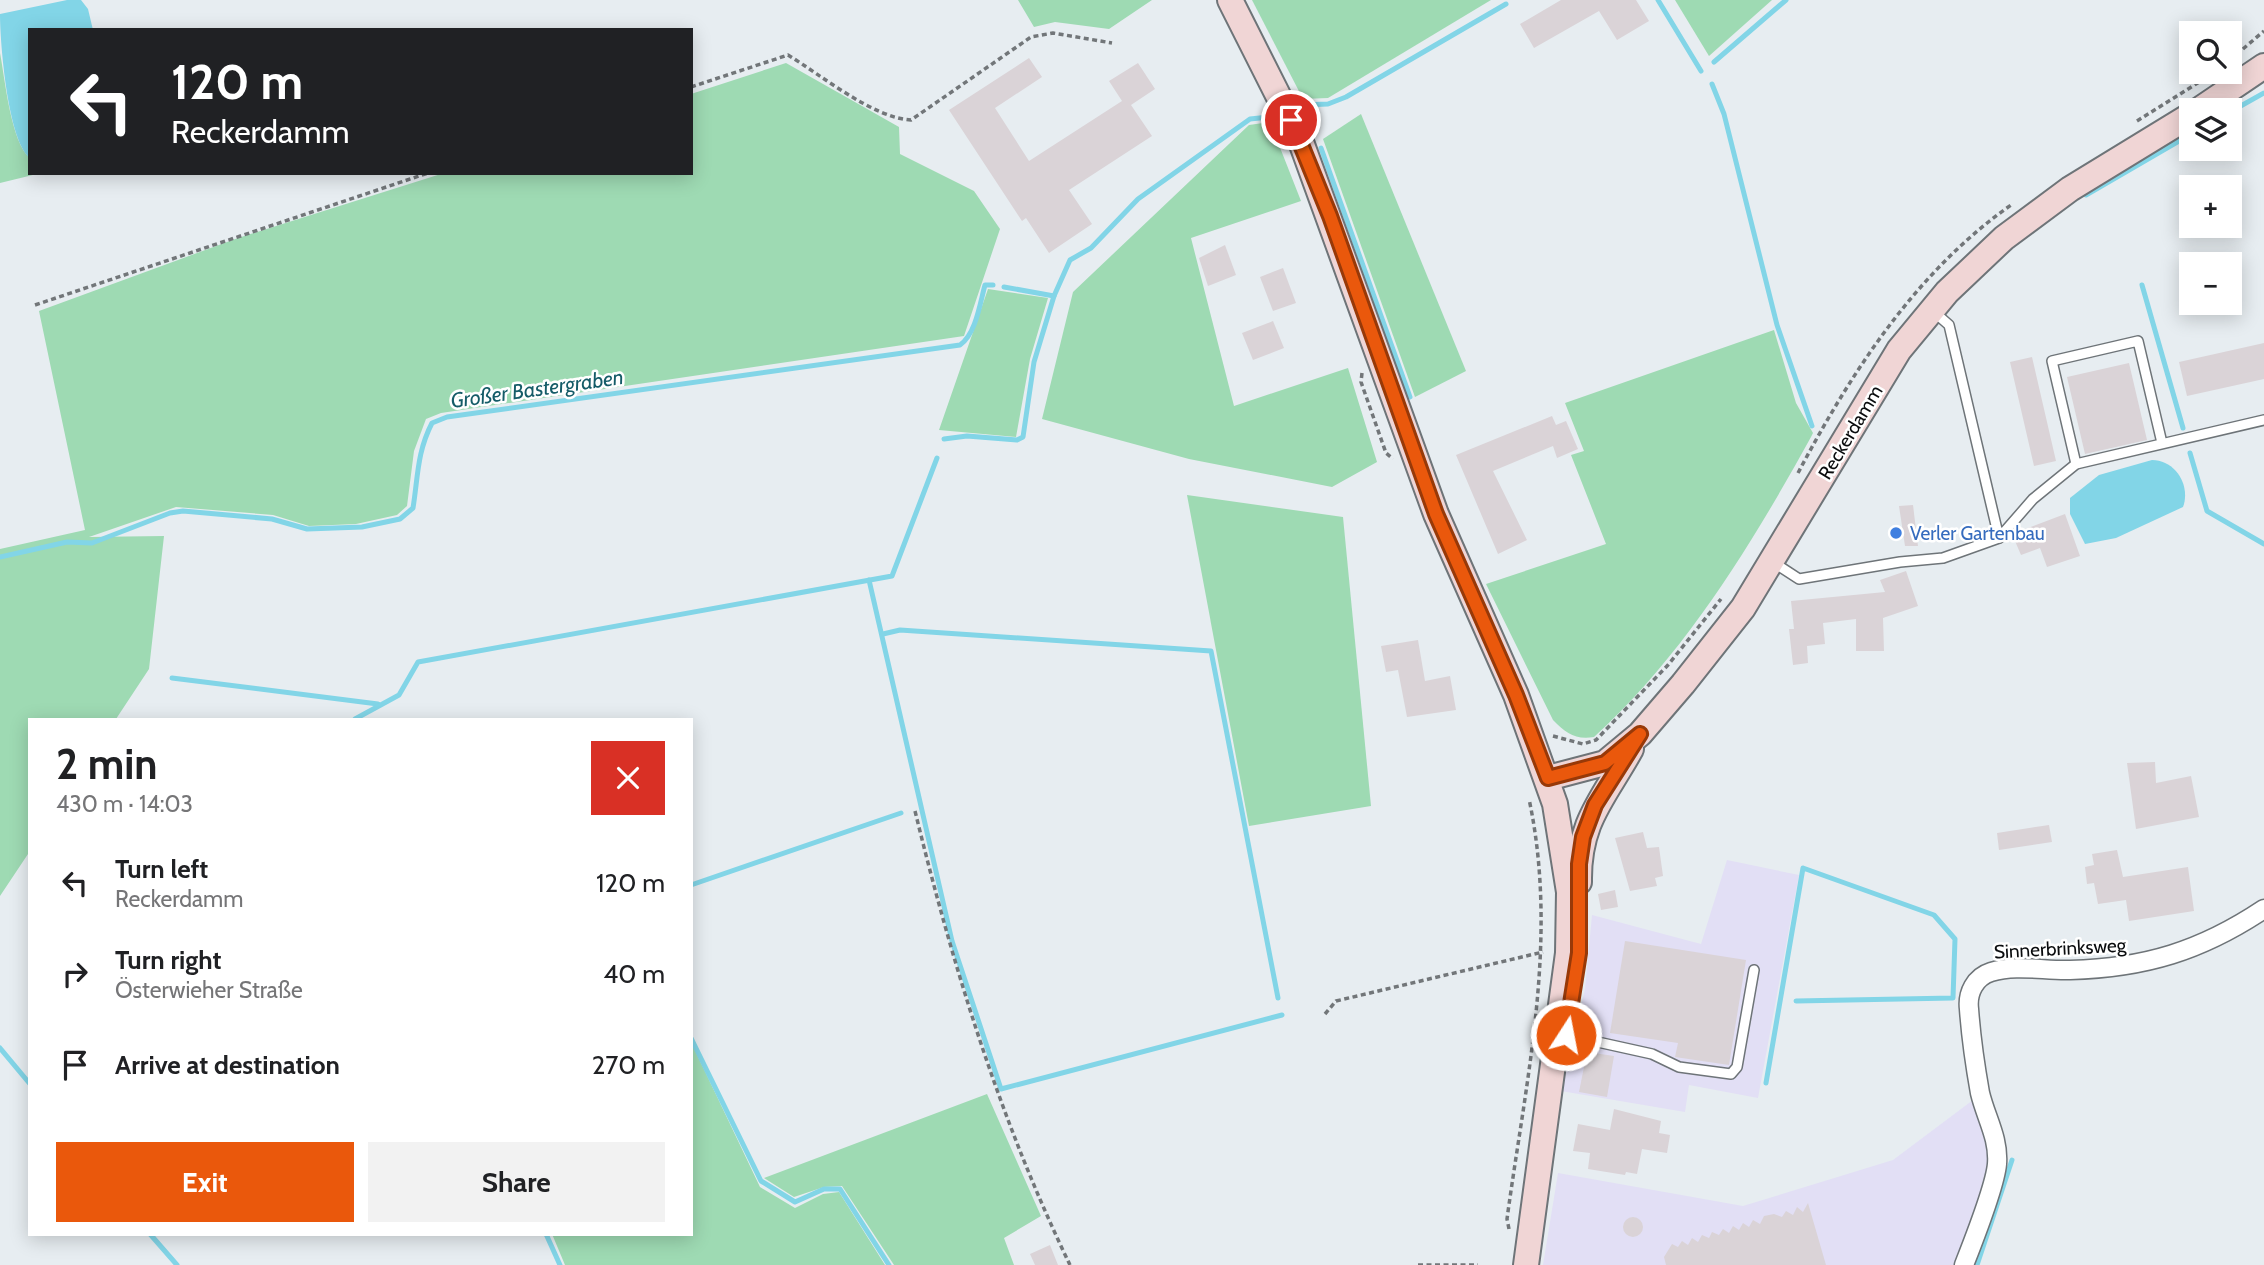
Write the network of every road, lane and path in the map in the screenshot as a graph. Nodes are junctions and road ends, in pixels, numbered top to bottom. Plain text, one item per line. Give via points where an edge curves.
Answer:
1 (1230, 0) edge
2 (2264, 31) edge
3 (1112, 43) dead end
4 (2242, 50) edge
5 (2264, 66) edge
6 (693, 86) edge
7 (2217, 98) edge
8 (2179, 122) edge
9 (422, 175) edge
10 (35, 305) dead end
11 (1932, 310) junction
12 (2264, 420) edge
13 (2162, 443) junction
14 (2076, 464) junction
15 (1999, 538) junction
16 (1773, 562) junction
17 (1640, 734) junction
18 (1537, 783) junction
19 (1609, 783) junction
20 (1555, 804) junction
21 (915, 811) dead end
22 (2264, 909) edge
23 (1543, 952) junction
24 (1568, 953) junction
25 (1754, 970) dead end
26 (1325, 1014) dead end
27 (1566, 1035) junction
28 (1551, 1086) junction
29 (1510, 1232) dead end
30 (1070, 1265) edge
31 (1418, 1265) edge
32 (1478, 1265) edge
33 (1525, 1265) edge
34 (1964, 1265) edge

1 - 18 street via 1300,139 1436,514 1516,695
2 - 4 path
3 - 6 path via 1053,33 1031,37 911,120 878,111 788,55
5 - 7 street
8 - 11 street, Reckerdamm via 2070,189 2004,238
9 - 10 path
11 - 15 lane via 1949,325
11 - 16 street, Reckerdamm via 1899,350 1856,418
12 - 13 lane
13 - 14 lane
13 - 14 lane via 2138,341 2052,361
14 - 15 lane via 2033,499
15 - 16 lane via 1943,558 1799,579
16 - 17 street, Reckerdamm via 1743,608
17 - 18 street, Reckerdamm via 1605,763
17 - 19 street
18 - 20 street
18 - 23 path
19 - 20 street via 1595,794
19 - 27 street via 1583,837 1579,953
20 - 24 street via 1569,892
21 - 30 path via 947,942 998,1096
22 - 34 street, Sinnerbrinksweg via 2176,955 2120,969 2009,968 1988,972 1974,983 1968,999 1972,1044 1981,1096 1996,1135 1997,1166
23 - 24 path
23 - 26 path via 1336,1001
23 - 29 path via 1507,1219
24 - 28 street
25 - 27 lane via 1737,1067 1731,1074 1679,1068 1652,1054
27 - 28 street
28 - 33 street
31 - 32 path

